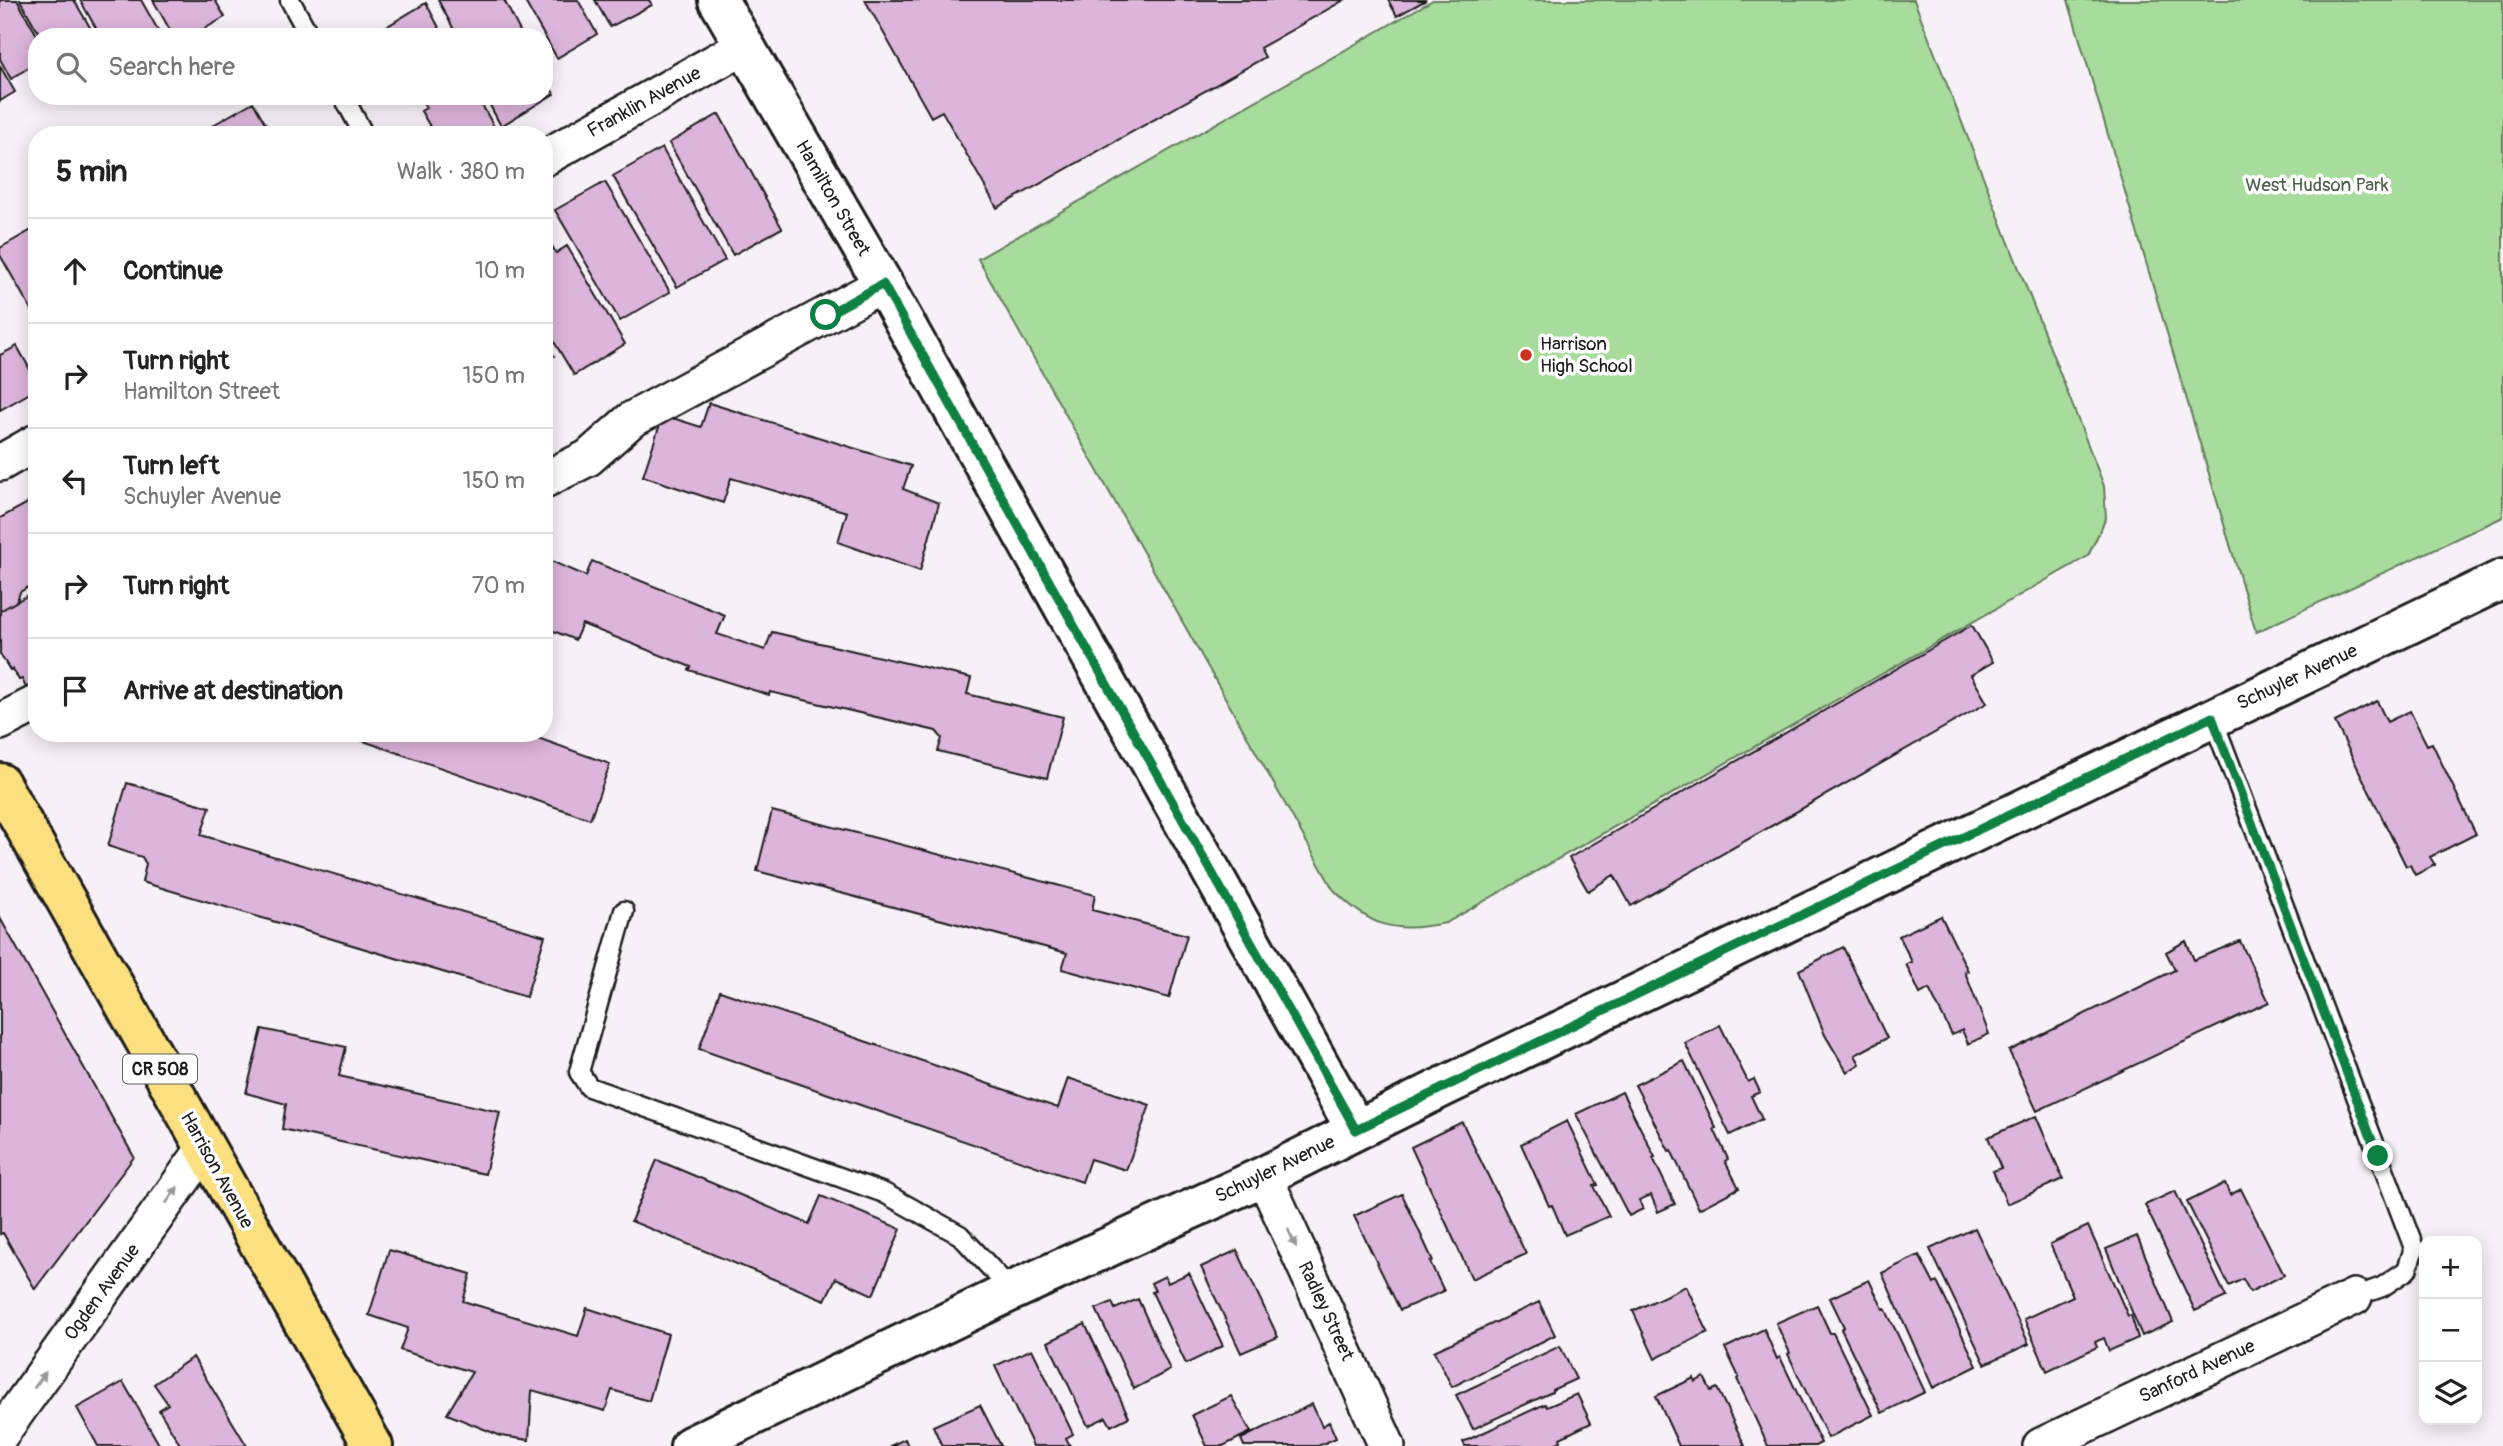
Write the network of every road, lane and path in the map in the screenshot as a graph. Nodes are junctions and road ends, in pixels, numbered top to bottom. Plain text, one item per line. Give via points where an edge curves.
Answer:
1 (290, 0) edge
2 (718, 0) edge
3 (305, 28) edge
4 (744, 46) junction
5 (348, 105) edge
6 (359, 126) edge
7 (553, 153) edge
8 (883, 284) junction
9 (28, 447) edge
10 (0, 463) edge
11 (553, 476) edge
12 (2503, 579) edge
13 (28, 708) edge
14 (2212, 717) junction
15 (0, 722) edge
16 (0, 783) edge
17 (624, 911) dead end
18 (1356, 1130) junction
19 (205, 1149) junction
20 (1264, 1176) junction
21 (1012, 1291) junction
22 (2354, 1297) joint
23 (0, 1435) edge
24 (373, 1446) edge
25 (690, 1446) edge
26 (1387, 1446) edge
27 (2041, 1446) edge

1 - 3 lane
2 - 4 main road, Hamilton Street
4 - 7 street, Franklin Avenue
4 - 8 main road, Hamilton Street
5 - 6 lane
8 - 11 street via 631,420 588,458
8 - 18 main road, Hamilton Street
9 - 10 street
12 - 14 main road, Schuyler Avenue
13 - 15 street
14 - 18 main road, Schuyler Avenue
14 - 22 lane via 2414,1248 2407,1270 2382,1287
16 - 19 main road, Harrison Avenue / CR 508
17 - 21 lane via 579,1072 589,1087 884,1193 960,1235
18 - 20 main road, Schuyler Avenue
23 -> 19 street, Ogden Avenue
19 - 24 main road, Harrison Avenue / CR 508
20 - 21 main road, Schuyler Avenue
20 -> 26 street, Radley Street
21 - 25 main road, Schuyler Avenue
22 - 27 street, Sanford Avenue

